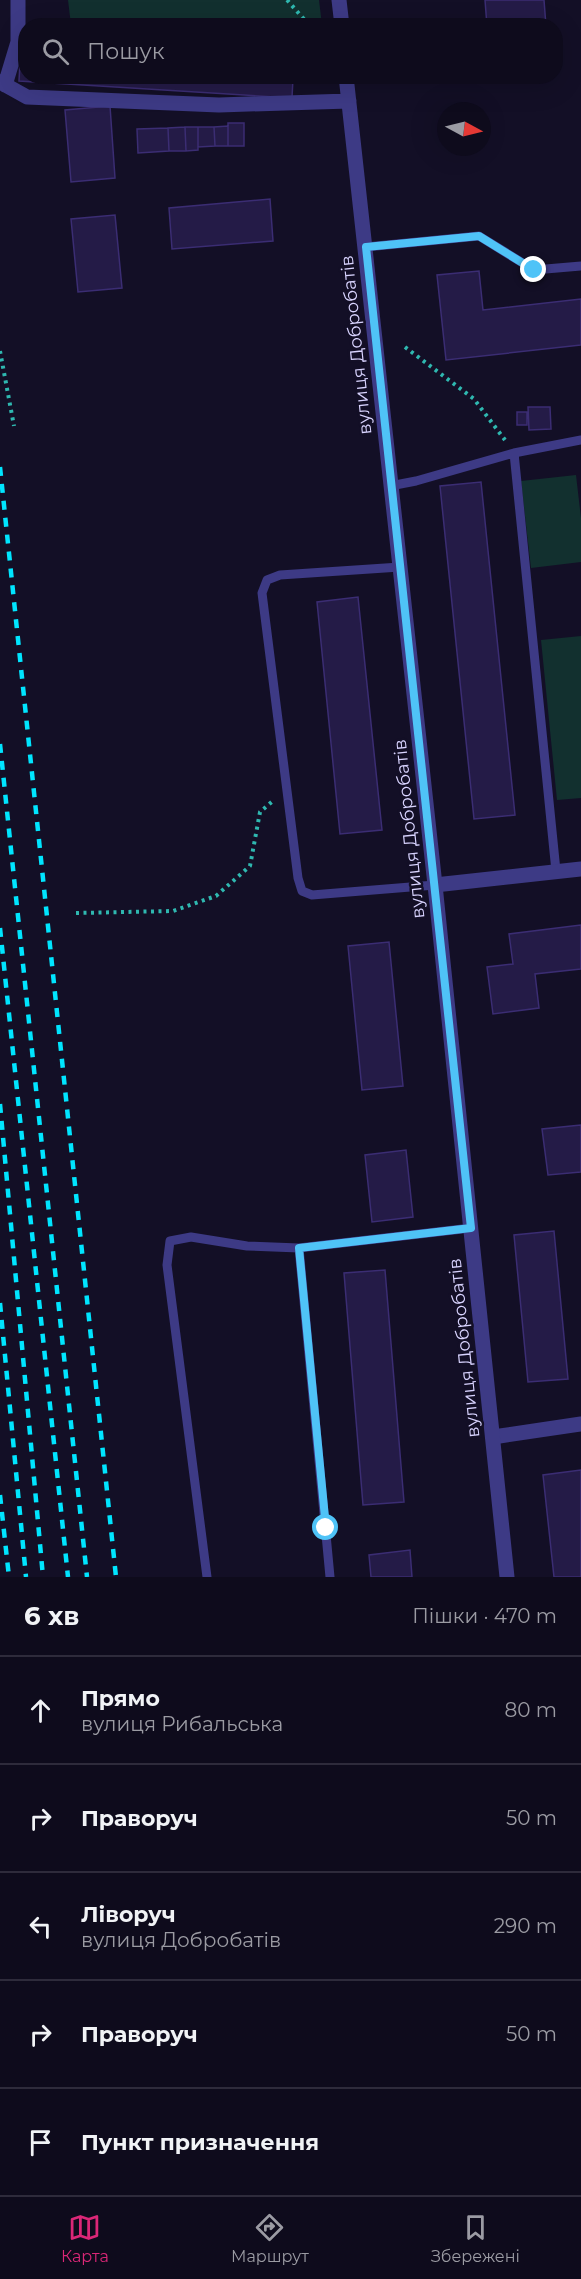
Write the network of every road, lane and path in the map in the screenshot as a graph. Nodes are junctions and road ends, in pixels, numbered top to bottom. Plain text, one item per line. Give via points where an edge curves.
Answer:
1 (18, 0) edge
2 (287, 0) edge
3 (339, 0) edge
4 (303, 18) edge
5 (341, 18) edge
6 (2, 84) edge
7 (347, 84) edge
8 (349, 101) junction
9 (366, 247) junction
10 (581, 266) edge
11 (405, 347) dead end
12 (0, 351) edge
13 (14, 426) dead end
14 (581, 440) edge
15 (514, 453) junction
16 (390, 486) junction
17 (400, 567) junction
18 (287, 788) junction
19 (581, 869) edge
20 (556, 871) junction
21 (435, 885) junction
22 (76, 913) dead end
23 (471, 1228) junction
24 (299, 1248) junction
25 (581, 1424) edge
26 (493, 1437) junction
27 (207, 1577) edge
28 (330, 1577) edge
29 (507, 1577) edge

1 - 6 street via 18,42
2 - 4 path
3 - 5 street
6 - 8 street via 27,97 219,105
7 - 8 street, вулиця Добробатів
8 - 9 street, вулиця Добробатів
9 - 10 lane via 479,236 534,270
9 - 16 street, вулиця Добробатів
11 - 15 path via 474,399
12 - 13 path
14 - 15 lane
15 - 16 lane
15 - 20 lane
16 - 17 street, вулиця Добробатів
17 - 18 lane via 280,574 267,580 262,593
17 - 21 street, вулиця Добробатів
18 - 21 lane via 302,891 312,895
18 - 22 path via 260,812 249,866 216,896 172,911
19 - 20 street
20 - 21 street
21 - 23 street, вулиця Добробатів
23 - 24 lane
23 - 26 street, вулиця Добробатів
24 - 27 lane via 248,1246 191,1237 170,1241 167,1265
24 - 28 lane
25 - 26 street
26 - 29 street, вулиця Добробатів

